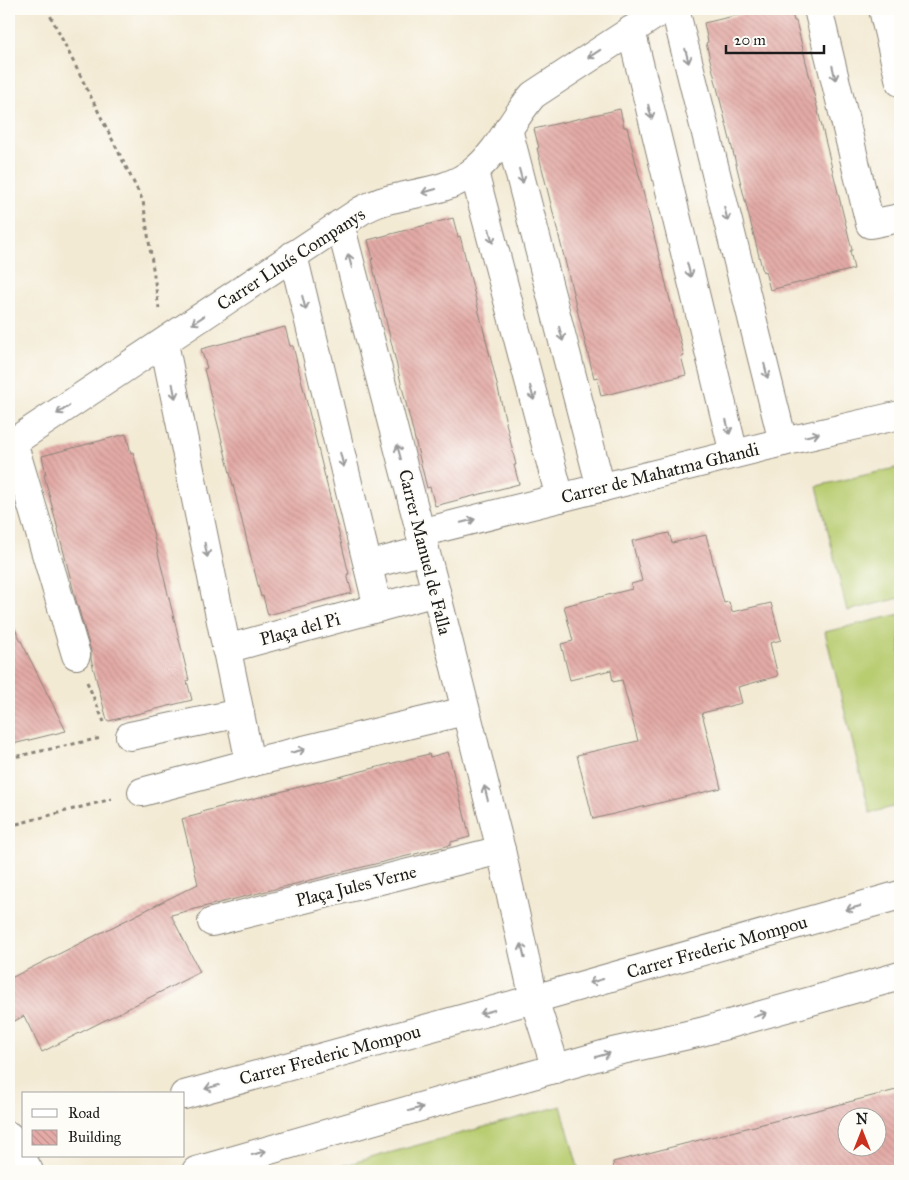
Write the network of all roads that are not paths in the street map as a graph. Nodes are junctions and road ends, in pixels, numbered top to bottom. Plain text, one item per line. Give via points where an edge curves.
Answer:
1 (664, 9) edge
2 (675, 9) edge
3 (818, 9) edge
4 (882, 9) edge
5 (631, 30) junction
6 (900, 82) edge
7 (508, 129) junction
8 (474, 172) junction
9 (900, 218) edge
10 (340, 224) junction
11 (293, 255) junction
12 (164, 343) junction
13 (900, 415) edge
14 (783, 442) junction
15 (11, 444) edge
16 (734, 454) junction
17 (601, 488) junction
18 (560, 498) junction
19 (423, 542) junction
20 (368, 565) junction
21 (436, 592) junction
22 (378, 608) junction
23 (226, 649) junction
24 (76, 655) road end
25 (465, 711) junction
26 (240, 713) junction
27 (120, 736) road end
28 (250, 763) junction
29 (142, 792) dead end
30 (500, 850) junction
31 (900, 895) edge
32 (212, 922) dead end
33 (900, 976) edge
34 (534, 999) junction
35 (556, 1069) junction
36 (185, 1095) edge
37 (13, 1143) edge
38 (29, 1171) edge
39 (196, 1171) edge

1 - 5 street, Carrer Lluís Companys
2 -> 14 street
3 -> 9 street via 870,224
4 - 6 street
5 -> 7 street, Carrer Lluís Companys via 533,95
5 -> 16 street
7 - 8 street, Carrer Lluís Companys via 494,151
7 -> 17 street
8 -> 10 street, Carrer Lluís Companys via 447,186 383,201
8 -> 18 street
10 - 11 street, Carrer Lluís Companys
19 -> 10 street, Carrer Manuel de Falla
11 -> 12 street, Carrer Lluís Companys
11 -> 20 street
12 -> 15 street, Carrer Lluís Companys
12 -> 23 street
14 -> 13 street, Carrer de Mahatma Ghandi
14 - 16 street, Carrer de Mahatma Ghandi
15 - 24 street
16 - 17 street, Carrer de Mahatma Ghandi
17 - 18 street, Carrer de Mahatma Ghandi
19 -> 18 street, Carrer de Mahatma Ghandi
19 - 20 street, Carrer de Mahatma Ghandi
19 - 21 street, Carrer Manuel de Falla
20 - 22 street
21 - 22 street, Plaça del Pi
21 - 25 street, Carrer Manuel de Falla
22 - 23 street, Plaça del Pi
23 - 26 street
28 -> 25 street
30 -> 25 street, Carrer Manuel de Falla
26 - 27 street
26 - 28 street
28 - 29 street
30 - 32 street, Plaça Jules Verne
34 -> 30 street, Carrer Manuel de Falla
31 -> 34 street, Carrer Frederic Mompou
35 -> 33 street
34 - 35 street
34 -> 36 street, Carrer Frederic Mompou
39 -> 35 street
37 - 38 street

